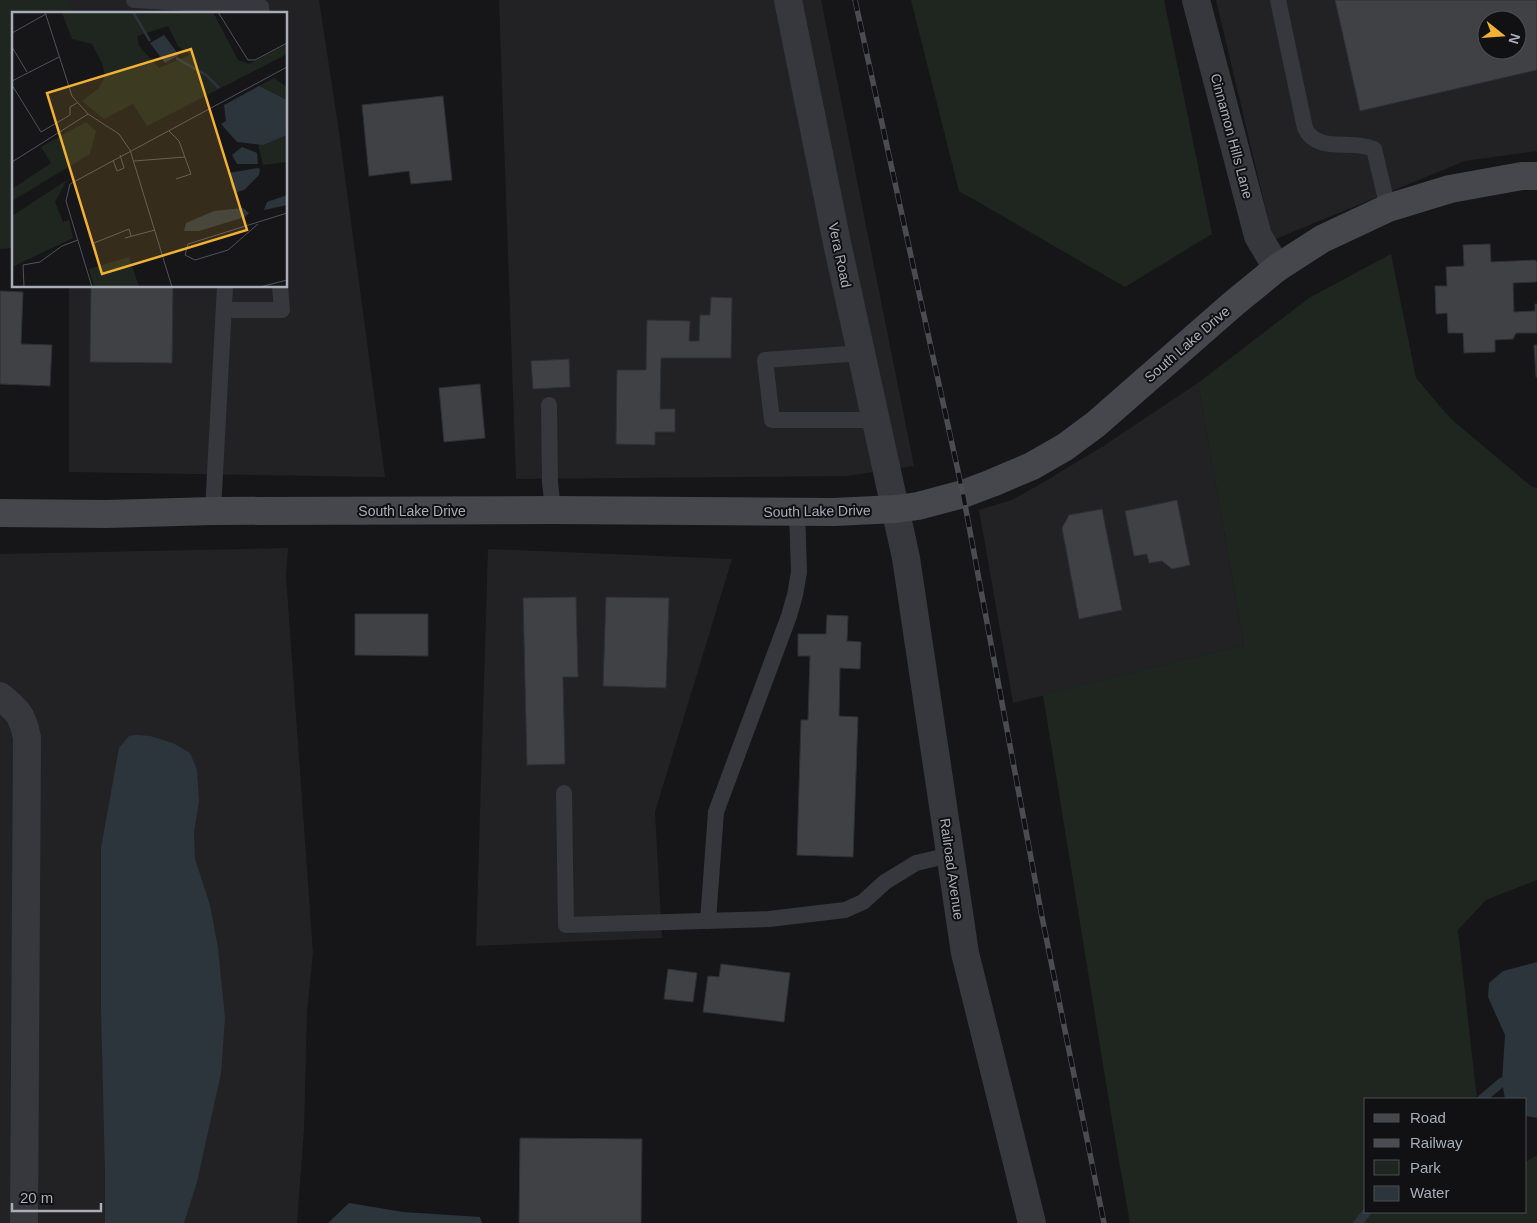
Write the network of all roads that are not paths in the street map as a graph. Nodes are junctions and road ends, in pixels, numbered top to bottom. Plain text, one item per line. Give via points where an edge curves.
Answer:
1 (134, 0) edge
2 (788, 0) edge
3 (1196, 0) edge
4 (1278, 0) edge
5 (262, 12) edge
6 (1537, 176) edge
7 (1388, 208) junction
8 (1277, 268) junction
9 (226, 288) edge
10 (280, 288) edge
11 (224, 310) junction
12 (862, 353) junction
13 (549, 405) dead end
14 (876, 420) junction
15 (896, 509) junction
16 (553, 510) junction
17 (213, 511) junction
18 (797, 511) junction
19 (0, 513) edge
20 (0, 696) edge
21 (564, 793) dead end
22 (950, 855) junction
23 (708, 921) junction
24 (24, 1223) edge
25 (1032, 1223) edge

1 - 5 lane via 261,7
2 - 12 street, Vera Road
3 - 8 street, Cinnamon Hills Lane via 1258,236
4 - 7 lane via 1308,135 1316,142 1374,148
6 - 7 main road, South Lake Drive via 1450,189
7 - 8 main road, South Lake Drive via 1322,240
8 - 15 main road, South Lake Drive via 1096,424 1048,458 963,494
9 - 11 lane
10 - 11 lane via 282,310
11 - 17 lane
12 - 14 street, Vera Road
12 - 14 lane via 766,360 772,420
13 - 16 lane
14 - 15 street, Vera Road
15 - 18 main road, South Lake Drive
15 - 22 street, Railroad Avenue
16 - 17 main road, South Lake Drive
16 - 18 main road, South Lake Drive
17 - 19 main road, South Lake Drive
18 - 23 lane via 799,572 796,595 716,812
20 - 24 street via 20,713 27,738
21 - 23 lane via 566,925
22 - 23 lane via 916,863 885,882 863,902 845,910 769,919
22 - 25 street, Railroad Avenue via 965,954

